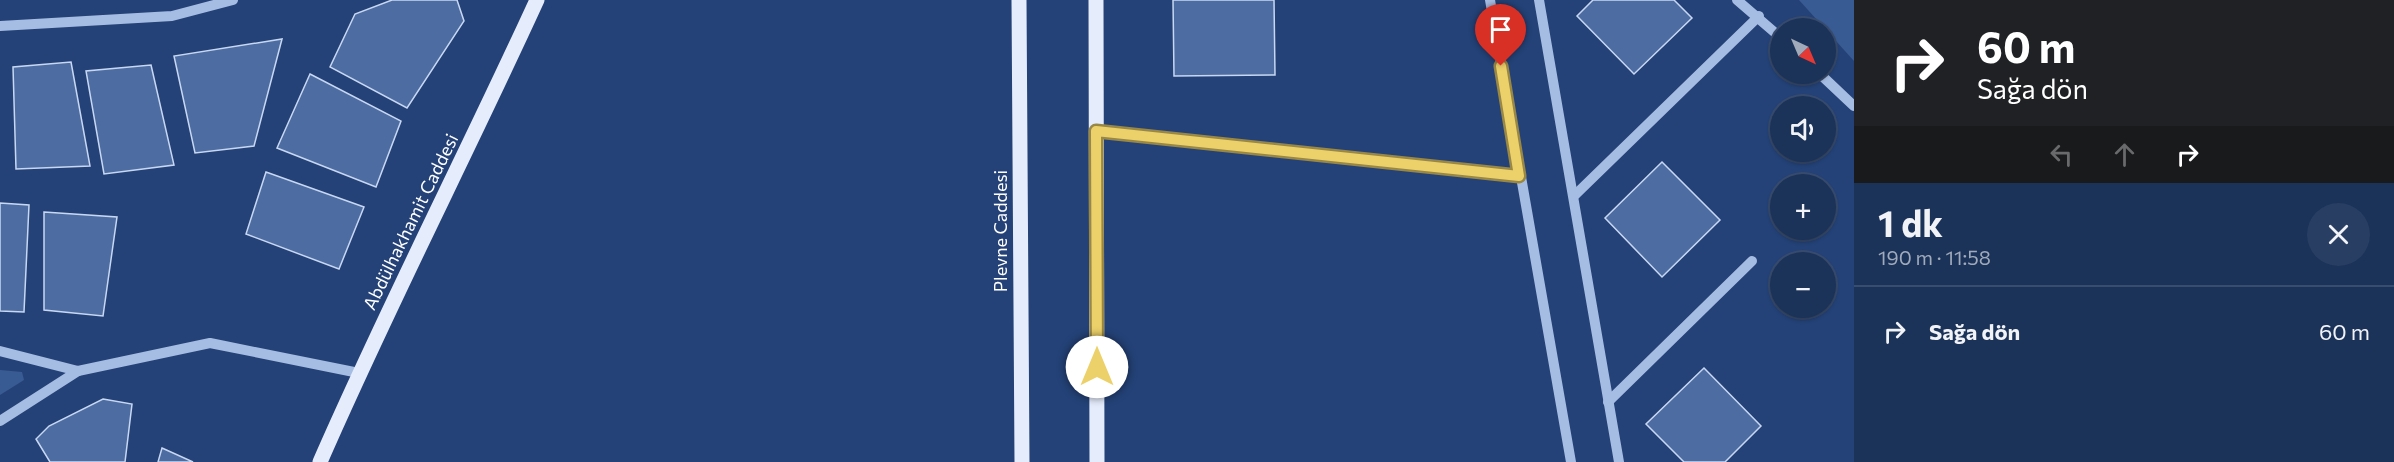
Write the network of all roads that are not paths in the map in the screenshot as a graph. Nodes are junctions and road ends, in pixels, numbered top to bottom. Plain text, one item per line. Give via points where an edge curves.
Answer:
1 (233, 0) edge
2 (537, 0) edge
3 (1019, 0) edge
4 (1096, 0) edge
5 (1490, 0) edge
6 (1539, 0) edge
7 (1737, 0) edge
8 (1759, 16) junction
9 (0, 26) edge
10 (1770, 27) edge
11 (1831, 84) edge
12 (1854, 106) edge
13 (1096, 131) junction
14 (1519, 176) junction
15 (1575, 195) junction
16 (1752, 261) dead end
17 (0, 351) edge
18 (78, 371) junction
19 (359, 373) junction
20 (1608, 402) junction
21 (0, 421) edge
22 (320, 462) edge
23 (1022, 462) edge
24 (1097, 462) edge
25 (1571, 462) edge
26 (1619, 462) edge

1 - 9 street via 172,16
2 - 19 main road, Abdülhakhamit Caddesi
3 - 23 main road, Plevne Caddesi
4 - 13 main road
5 - 14 street
6 - 15 street
7 - 8 street
8 - 10 street
8 - 15 street
11 - 12 street
13 - 14 street
13 - 24 main road
14 - 25 street
15 - 20 street
16 - 20 street
17 - 18 street
18 - 19 street via 210,343
18 - 21 street
19 - 22 main road, Abdülhakhamit Caddesi
20 - 26 street

